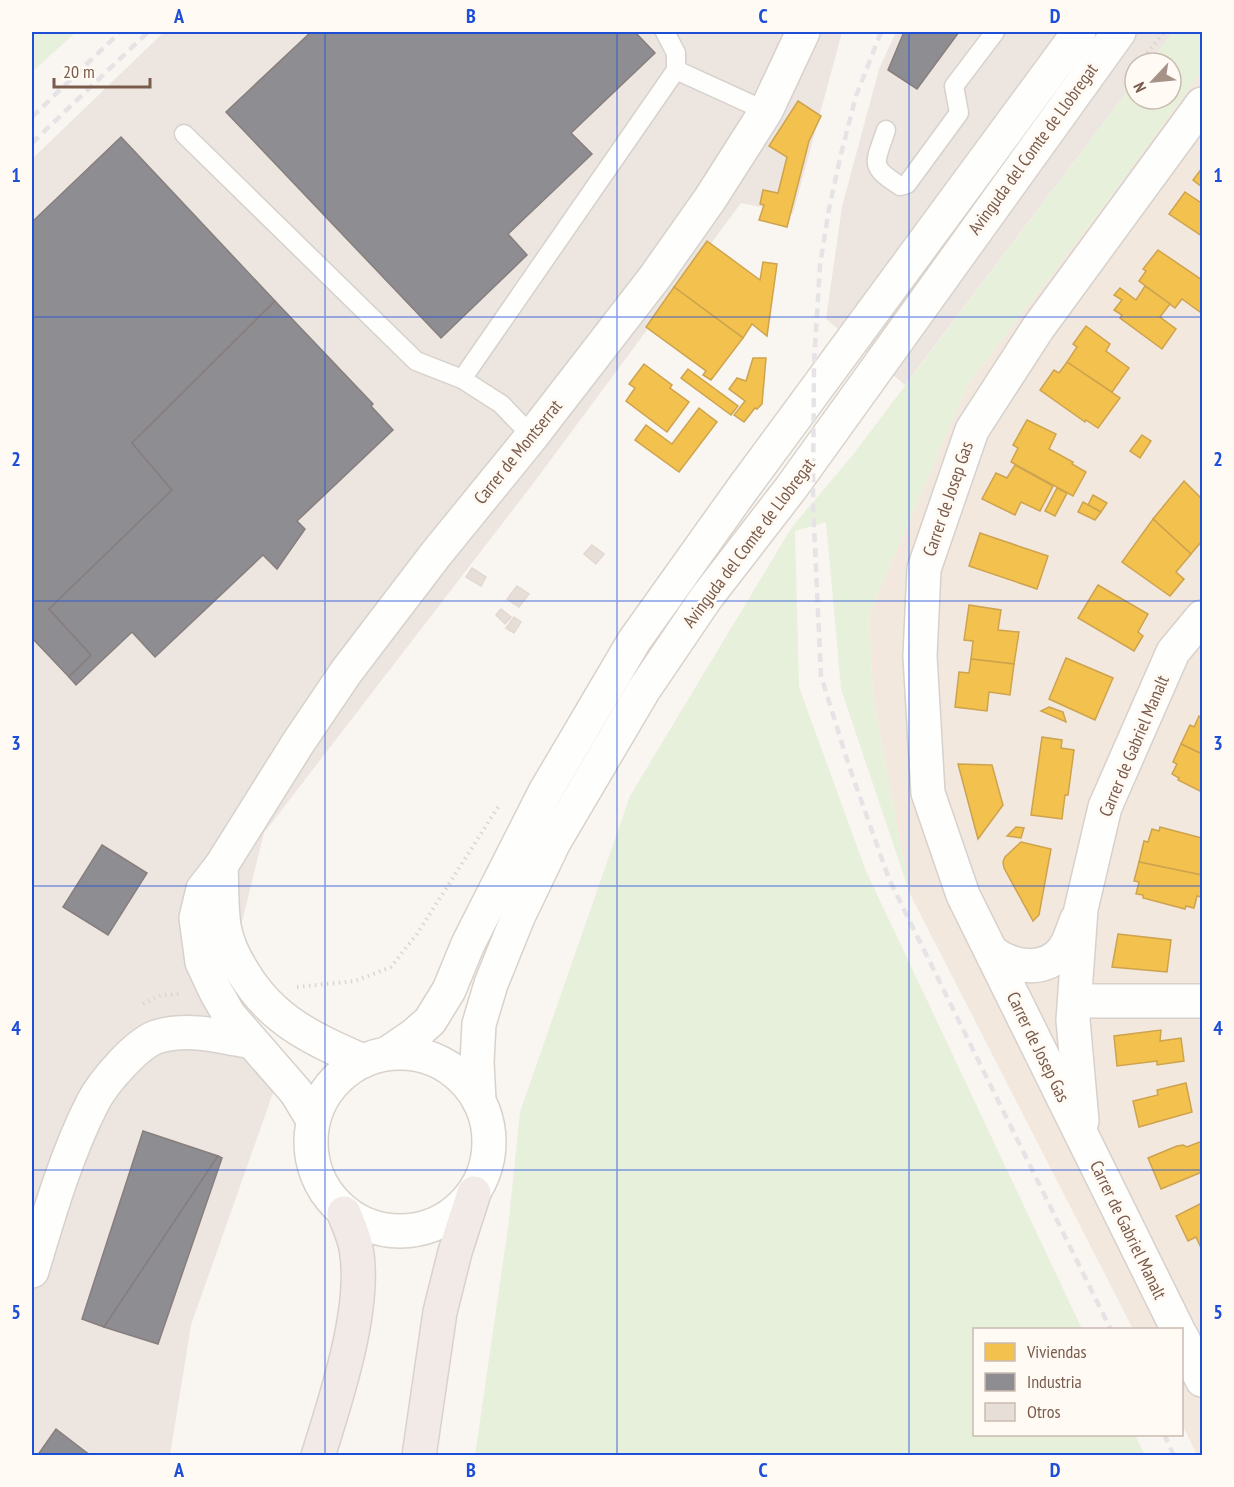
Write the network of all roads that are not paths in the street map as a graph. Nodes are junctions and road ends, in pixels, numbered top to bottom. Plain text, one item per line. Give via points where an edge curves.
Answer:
1 (665, 32) edge
2 (804, 32) edge
3 (995, 32) edge
4 (1079, 32) edge
5 (1119, 32) edge
6 (676, 70) junction
7 (1203, 104) edge
8 (766, 111) junction
9 (886, 130) dead end
10 (184, 134) dead end
11 (462, 379) junction
12 (532, 436) junction
13 (1203, 617) edge
14 (221, 866) junction
15 (1081, 909) junction
16 (993, 953) junction
17 (1075, 1001) junction
18 (1203, 1001) edge
19 (251, 1042) junction
20 (376, 1057) junction
21 (479, 1101) junction
22 (313, 1120) junction
23 (1084, 1141) junction
24 (474, 1193) junction
25 (344, 1213) junction
26 (32, 1270) edge
27 (1178, 1328) edge
28 (1183, 1339) edge
29 (1203, 1380) edge
30 (318, 1455) edge
31 (419, 1455) edge

1 - 6 lane via 676,53
2 - 8 street, Carrer de Montserrat
3 - 9 lane via 954,86 959,113 907,184 900,186 877,168
4 - 20 street, Avinguda del Comte de Llobregat via 634,641 545,792 430,1021 413,1036
5 - 21 street, Avinguda del Comte de Llobregat via 791,488 706,598 643,691 554,842 491,984 479,1024
6 - 8 lane
6 - 11 lane
7 - 16 street, Carrer de Josep Gas via 1038,328 972,430 924,569 920,656 928,793 963,895
8 - 12 street, Carrer de Montserrat via 655,277
10 - 11 lane via 416,361
11 - 12 lane via 501,404
12 - 14 street, Carrer de Montserrat via 346,672
13 - 15 street, Carrer de Gabriel Manalt via 1173,652 1105,807
14 - 19 street, Carrer de Montserrat via 203,889 196,918 202,962 229,1015
14 - 20 street via 224,925 230,952 254,991 283,1019 319,1042
15 - 16 street, Carrer de Josep Gas via 1064,950 1046,964 1013,964
15 - 17 street, Carrer de Gabriel Manalt
16 - 23 street, Carrer de Josep Gas
17 - 18 street
17 - 23 street, Carrer de Gabriel Manalt via 1073,1020
19 - 22 street, Carrer de Montserrat via 296,1092
19 - 26 street via 194,1031 155,1038 130,1053 94,1101 60,1181
20 - 21 street via 410,1053 431,1058 451,1068
20 - 22 street via 352,1066 336,1078
21 - 24 street via 489,1132 489,1148 482,1179
22 - 25 street via 310,1135 318,1178
23 - 27 street, Carrer de Gabriel Manalt
24 - 25 street via 444,1220 414,1231 389,1232
24 - 31 highway via 440,1312
25 - 30 highway via 356,1247 358,1298
28 - 29 street

